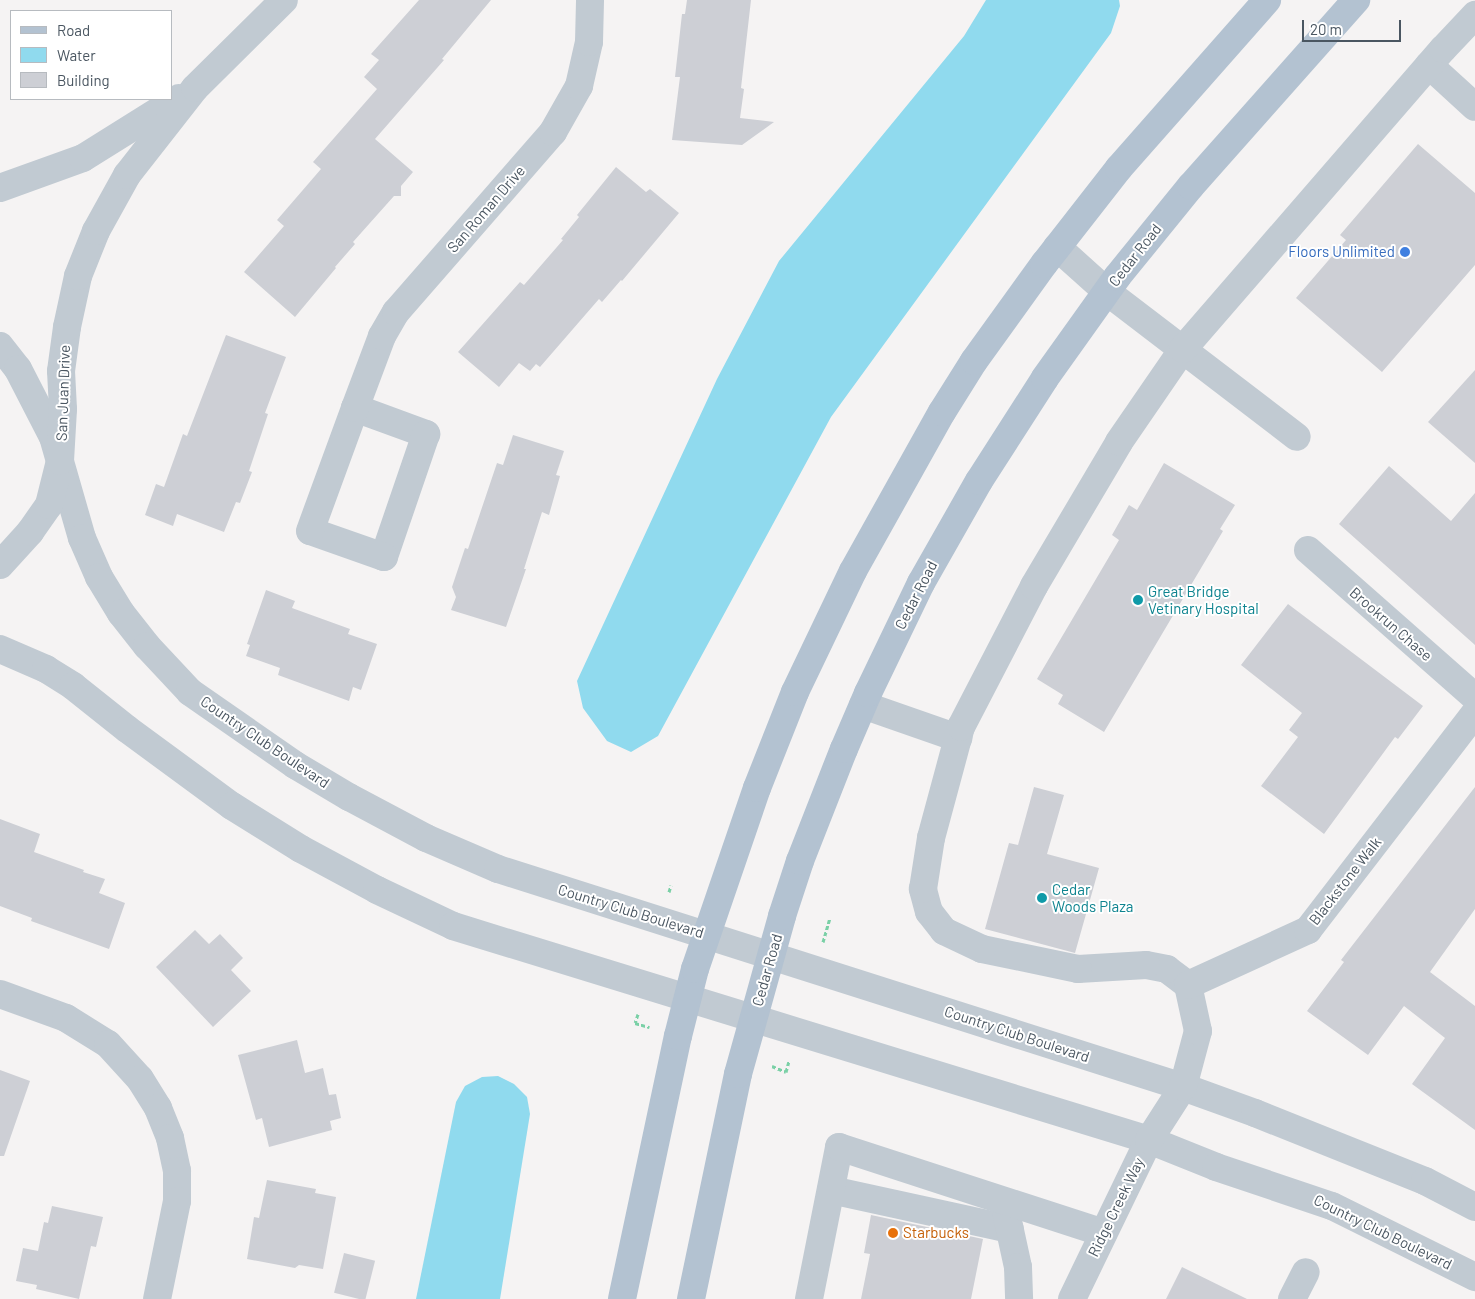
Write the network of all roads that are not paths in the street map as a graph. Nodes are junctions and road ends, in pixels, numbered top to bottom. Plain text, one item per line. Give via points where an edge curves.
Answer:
1 (284, 0) edge
2 (590, 0) edge
3 (1267, 0) edge
4 (1356, 0) edge
5 (1475, 15) edge
6 (1429, 65) junction
7 (195, 88) junction
8 (1475, 107) edge
9 (0, 188) edge
10 (1057, 247) junction
11 (1106, 291) junction
12 (0, 346) edge
13 (1183, 349) junction
14 (355, 408) junction
15 (1296, 438) dead end
16 (60, 461) junction
17 (1308, 550) dead end
18 (0, 565) edge
19 (0, 649) edge
20 (1475, 697) edge
21 (863, 705) junction
22 (1475, 712) edge
23 (958, 738) junction
24 (706, 934) junction
25 (771, 956) junction
26 (1188, 985) junction
27 (0, 994) edge
28 (688, 998) junction
29 (754, 1018) junction
30 (1183, 1087) junction
31 (1149, 1140) junction
32 (831, 1190) junction
33 (1003, 1201) junction
34 (1475, 1207) edge
35 (1010, 1229) junction
36 (1103, 1233) junction
37 (1306, 1272) dead end
38 (1475, 1278) edge
39 (157, 1299) edge
40 (622, 1299) edge
41 (691, 1299) edge
42 (809, 1299) edge
43 (1019, 1299) edge
44 (1072, 1299) edge
45 (1292, 1299) edge

1 - 7 street, San Juan Drive
2 - 14 street, San Roman Drive via 589,42 578,86 553,132 396,312 382,336
3 - 10 main road via 1119,168
4 - 11 main road, Cedar Road via 1191,186
5 - 6 street
6 - 8 street
6 - 13 street
7 - 9 street, San Juan Drive via 83,158
7 - 16 street, San Juan Drive via 127,175 96,231 78,276 62,371 64,409
10 - 11 street
10 - 24 main road via 974,361 853,571 795,692
11 - 13 street
11 - 21 main road, Cedar Road via 1045,378 969,497 921,583
12 - 16 street, Country Club Boulevard via 18,369 54,437
13 - 15 street
13 - 23 street via 1119,442 1034,586 960,727
14 - 14 street, San Roman Drive via 310,531 384,556 426,434
16 - 18 street, San Juan Drive via 49,505
16 - 24 street, Country Club Boulevard via 82,538 99,577 132,627 190,692 295,765 426,838 498,869
17 - 20 street, Brookrun Chase
19 - 28 street, Country Club Boulevard via 46,669 232,806 301,849 377,890 453,926
21 - 23 street
21 - 25 main road, Cedar Road via 800,862
22 - 26 street, Blackstone Walk via 1308,930
23 - 26 street via 931,838 923,889 929,912 944,931 982,949 1078,969 1146,965 1166,969
24 - 25 street, Country Club Boulevard
24 - 28 main road
25 - 29 main road, Cedar Road
25 - 30 street, Country Club Boulevard
26 - 30 street via 1198,1032
27 - 39 street via 66,1018 108,1044 140,1079 158,1108 170,1138 177,1171 176,1201
28 - 29 street, Country Club Boulevard
28 - 40 main road
29 - 31 street, Country Club Boulevard
29 - 41 main road, Cedar Road via 738,1074
30 - 31 street, Ridge Creek Way
30 - 34 street, Country Club Boulevard via 1425,1181
31 - 36 street, Ridge Creek Way
31 - 38 street, Country Club Boulevard via 1216,1167 1332,1206
32 - 33 street via 840,1147
32 - 35 street
32 - 42 street
33 - 35 street
33 - 36 street
35 - 43 street via 1018,1267
36 - 44 street, Ridge Creek Way
37 - 45 street

